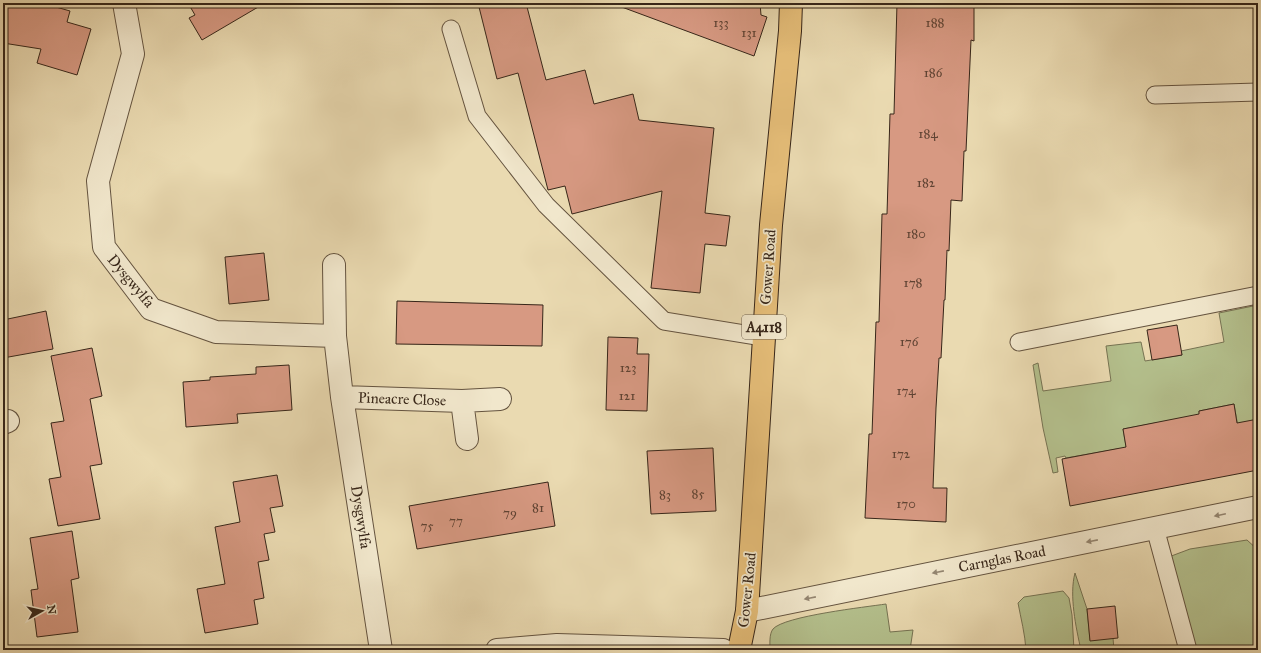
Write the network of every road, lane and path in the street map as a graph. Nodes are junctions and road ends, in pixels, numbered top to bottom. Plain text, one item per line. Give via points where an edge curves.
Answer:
1 (124, 3) edge
2 (791, 3) edge
3 (451, 29) dead end
4 (1258, 92) edge
5 (1155, 95) dead end
6 (334, 265) dead end
7 (1258, 295) edge
8 (335, 336) junction
9 (763, 337) junction
10 (1019, 342) dead end
11 (342, 397) junction
12 (500, 399) dead end
13 (462, 401) junction
14 (467, 439) dead end
15 (1258, 507) edge
16 (1155, 528) junction
17 (747, 611) junction
18 (381, 650) edge
19 (497, 650) edge
20 (723, 650) edge
21 (739, 650) edge
22 (1188, 650) edge

1 - 8 street, Dysgwylfa via 133,54 98,180 104,247 151,309 216,332
2 - 9 main road, Gower Road / A4118 via 770,225
3 - 9 lane via 477,116 546,205 664,321
4 - 5 lane
6 - 8 street, Dysgwylfa
7 - 10 lane
8 - 11 street, Dysgwylfa
9 - 17 main road, Gower Road / A4118
11 - 13 street, Pineacre Close
11 - 18 street, Dysgwylfa
12 - 13 street, Pineacre Close
13 - 14 street, Pineacre Close
15 -> 16 street, Carnglas Road
16 -> 17 street, Carnglas Road
16 - 22 lane
17 - 21 main road, Gower Road / A4118
19 - 20 street via 557,645

